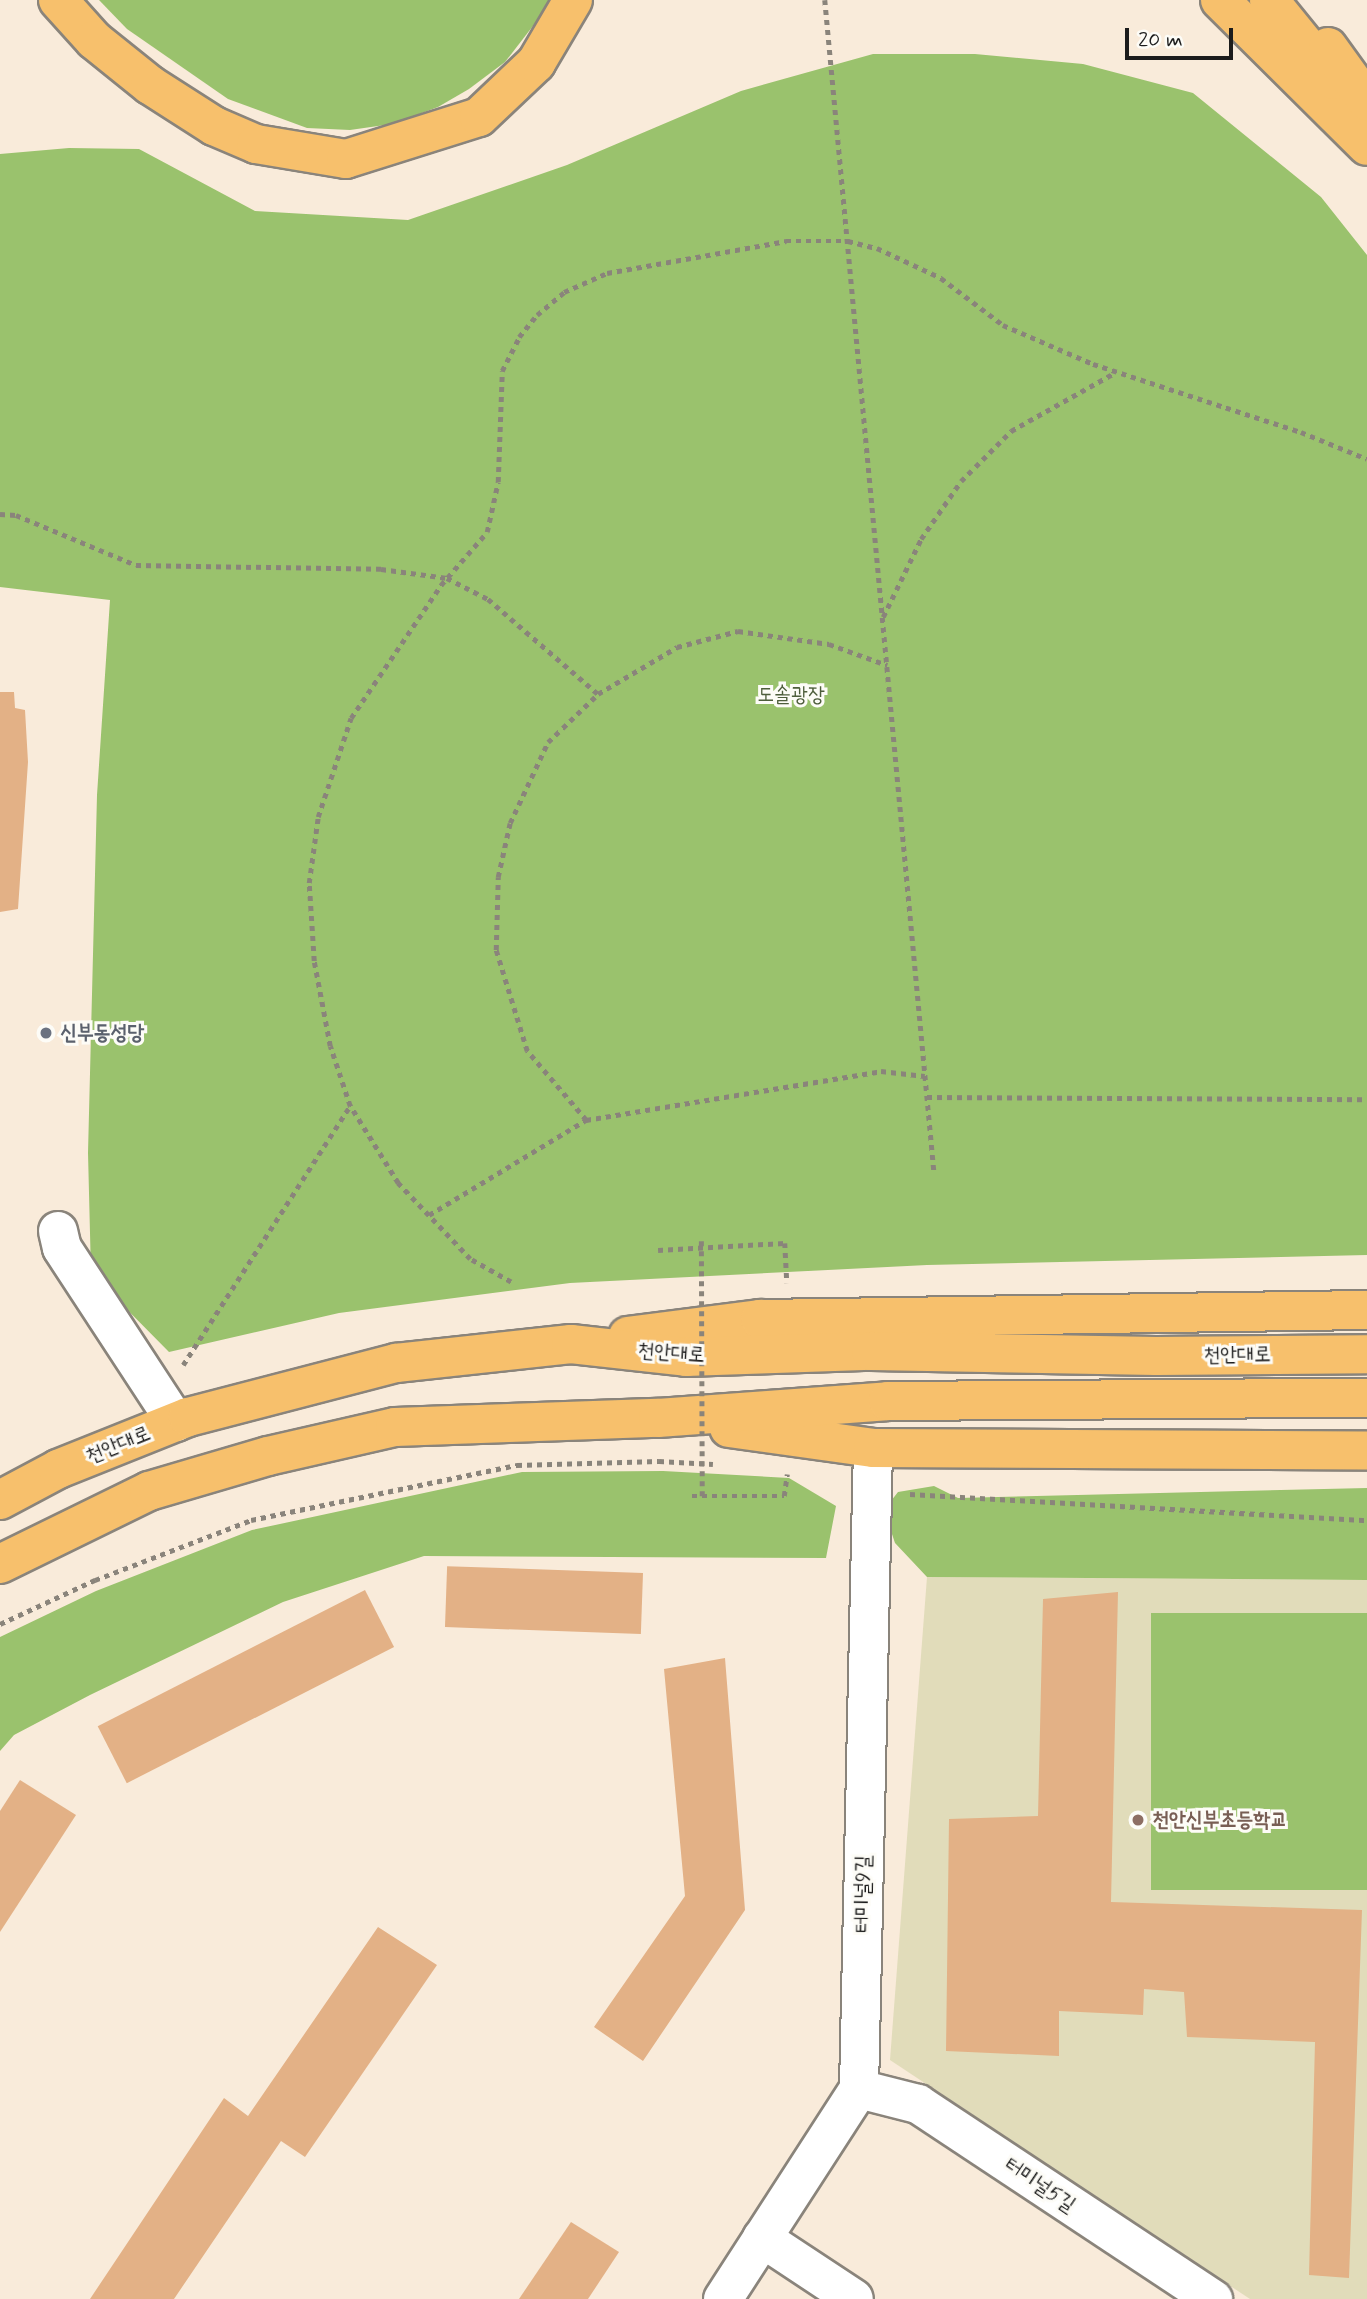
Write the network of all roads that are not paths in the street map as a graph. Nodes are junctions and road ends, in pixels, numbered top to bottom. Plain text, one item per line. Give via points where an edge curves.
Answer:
1 (58, 0) edge
2 (573, 0) edge
3 (1220, 0) edge
4 (1269, 0) edge
5 (1295, 0) edge
6 (1367, 101) edge
7 (1367, 121) edge
8 (1367, 146) edge
9 (58, 1231) dead end
10 (1367, 1310) edge
11 (571, 1344) junction
12 (1367, 1353) edge
13 (1367, 1398) edge
14 (658, 1418) junction
15 (176, 1422) junction
16 (873, 1448) junction
17 (1367, 1451) edge
18 (0, 1500) edge
19 (0, 1564) edge
20 (859, 2089) junction
21 (762, 2238) junction
22 (723, 2299) edge
23 (854, 2299) edge
24 (1213, 2299) edge

1 - 2 main road via 94,40 150,85 214,126 257,144 346,159 479,117 536,63
3 - 8 main road
4 - 7 main road
5 - 6 main road
9 - 15 street via 62,1248
10 - 11 main road via 760,1319
11 - 12 main road, 천안대로 via 686,1357 871,1350 1156,1356
11 - 15 main road, 천안대로 via 396,1363
13 - 14 main road, 천안대로 via 888,1401
14 - 16 main road
14 - 19 main road, 천안대로 via 395,1427 268,1456 149,1491
15 - 18 main road, 천안대로 via 58,1469
16 - 17 main road
16 - 20 street, 터미널9길
20 - 21 street
20 - 24 street, 터미널5길 via 918,2104
21 - 22 street
21 - 23 street

